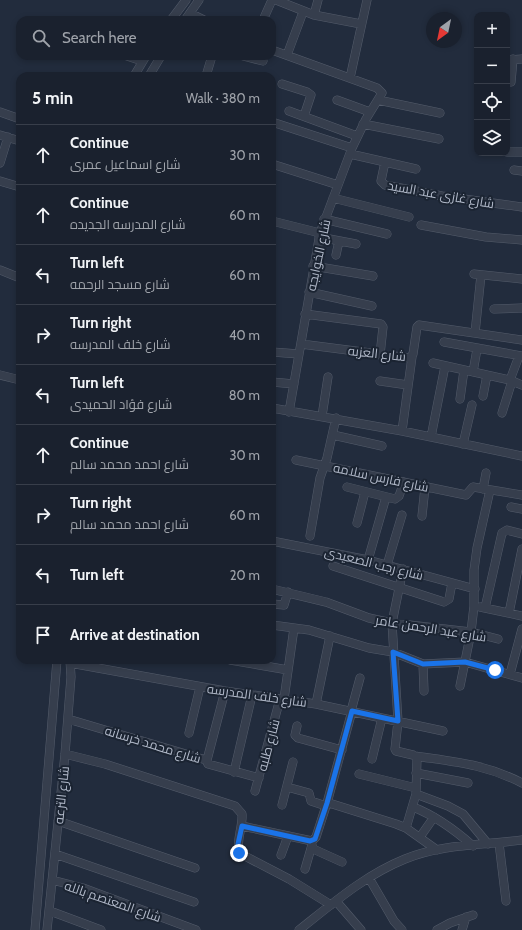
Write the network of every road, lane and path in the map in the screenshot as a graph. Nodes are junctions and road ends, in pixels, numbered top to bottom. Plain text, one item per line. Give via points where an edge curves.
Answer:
1 (186, 0) edge
2 (200, 0) edge
3 (272, 0) edge
4 (276, 0) edge
5 (318, 0) edge
6 (367, 0) edge
7 (303, 12) junction
8 (190, 13) junction
9 (314, 15) junction
10 (174, 16) edge
11 (188, 16) edge
12 (196, 16) edge
13 (265, 16) edge
14 (361, 24) junction
15 (276, 51) edge
16 (287, 55) junction
17 (510, 59) edge
18 (522, 59) edge
19 (143, 60) edge
20 (159, 60) edge
21 (211, 60) edge
22 (258, 60) edge
23 (262, 61) dead end
24 (136, 72) edge
25 (151, 72) edge
26 (207, 72) edge
27 (350, 78) junction
28 (512, 82) dead end
29 (282, 84) dead end
30 (337, 100) dead end
31 (378, 100) junction
32 (289, 111) dead end
33 (0, 112) edge
34 (370, 112) junction
35 (440, 113) dead end
36 (304, 116) junction
37 (16, 118) edge
38 (276, 123) edge
39 (363, 124) junction
40 (4, 136) edge
41 (357, 136) junction
42 (439, 139) dead end
43 (16, 140) edge
44 (351, 151) junction
45 (510, 152) edge
46 (522, 152) edge
47 (385, 162) junction
48 (0, 163) edge
49 (276, 165) edge
50 (416, 169) dead end
51 (0, 181) edge
52 (338, 185) junction
53 (16, 186) edge
54 (333, 198) junction
55 (522, 207) edge
56 (409, 218) dead end
57 (324, 219) junction
58 (276, 222) edge
59 (421, 225) dead end
60 (387, 234) dead end
61 (319, 235) junction
62 (522, 240) edge
63 (339, 241) junction
64 (356, 244) dead end
65 (336, 254) dead end
66 (313, 266) junction
67 (0, 270) edge
68 (16, 276) edge
69 (373, 276) dead end
70 (522, 279) edge
71 (309, 292) junction
72 (372, 306) dead end
73 (522, 308) edge
74 (494, 310) dead end
75 (305, 314) junction
76 (475, 333) junction
77 (522, 340) edge
78 (444, 342) dead end
79 (300, 344) junction
80 (477, 349) junction
81 (276, 352) edge
82 (299, 354) junction
83 (380, 355) junction
84 (521, 356) edge
85 (412, 357) junction
86 (433, 363) dead end
87 (445, 366) junction
88 (469, 371) junction
89 (0, 375) edge
90 (487, 375) junction
91 (328, 377) dead end
92 (16, 379) edge
93 (380, 381) dead end
94 (511, 381) junction
95 (276, 382) edge
96 (294, 384) junction
97 (408, 385) junction
98 (522, 385) edge
99 (483, 396) dead end
100 (460, 399) dead end
101 (472, 405) dead end
102 (276, 409) edge
103 (289, 412) junction
104 (502, 413) dead end
105 (322, 416) junction
106 (336, 418) junction
107 (402, 431) junction
108 (333, 435) junction
109 (431, 437) junction
110 (463, 444) junction
111 (382, 446) dead end
112 (522, 456) edge
113 (296, 460) dead end
114 (324, 465) junction
115 (486, 473) dead end
116 (404, 482) junction
117 (348, 487) dead end
118 (425, 487) junction
119 (487, 489) junction
120 (365, 492) junction
121 (522, 495) edge
122 (386, 497) junction
123 (510, 507) dead end
124 (522, 509) edge
125 (402, 515) dead end
126 (422, 516) dead end
127 (357, 522) dead end
128 (522, 534) edge
129 (310, 536) dead end
130 (276, 542) edge
131 (522, 550) edge
132 (368, 560) junction
133 (387, 565) junction
134 (332, 566) dead end
135 (403, 570) junction
136 (452, 583) junction
137 (399, 587) junction
138 (276, 590) edge
139 (475, 590) junction
140 (288, 592) junction
141 (276, 604) edge
142 (474, 606) junction
143 (485, 608) junction
144 (509, 613) junction
145 (522, 616) edge
146 (392, 623) junction
147 (276, 626) edge
148 (294, 628) junction
149 (522, 629) edge
150 (471, 632) junction
151 (330, 636) junction
152 (498, 639) dead end
153 (519, 651) edge
154 (393, 652) junction
155 (465, 662) junction
156 (57, 664) edge
157 (70, 664) edge
158 (80, 664) edge
159 (253, 664) edge
160 (423, 664) junction
161 (288, 670) junction
162 (510, 674) junction
163 (360, 678) dead end
164 (522, 678) edge
165 (460, 686) dead end
166 (200, 687) junction
167 (224, 691) junction
168 (424, 691) dead end
169 (252, 695) junction
170 (282, 699) junction
171 (316, 704) junction
172 (352, 711) junction
173 (382, 718) junction
174 (68, 719) junction
175 (398, 721) junction
176 (298, 726) dead end
177 (443, 731) dead end
178 (189, 733) dead end
179 (342, 750) junction
180 (65, 754) junction
181 (415, 756) junction
182 (372, 759) dead end
183 (207, 760) junction
184 (293, 762) dead end
185 (234, 772) junction
186 (416, 773) junction
187 (359, 774) dead end
188 (258, 778) junction
189 (522, 782) edge
190 (468, 783) dead end
191 (287, 787) junction
192 (255, 791) dead end
193 (416, 791) junction
194 (282, 805) dead end
195 (326, 805) junction
196 (413, 807) junction
197 (434, 817) junction
198 (58, 820) junction
199 (242, 826) junction
200 (406, 828) junction
201 (288, 836) junction
202 (420, 837) junction
203 (522, 840) edge
204 (499, 843) junction
205 (312, 844) junction
206 (488, 844) junction
207 (473, 846) junction
208 (437, 850) junction
209 (55, 854) junction
210 (281, 855) dead end
211 (342, 862) dead end
212 (195, 868) dead end
213 (305, 869) dead end
214 (369, 878) junction
215 (52, 880) junction
216 (506, 901) dead end
217 (194, 902) dead end
218 (333, 903) junction
219 (50, 911) junction
220 (35, 930) edge
221 (47, 930) edge
222 (101, 930) edge
223 (196, 930) edge
224 (299, 930) edge
225 (361, 930) edge
226 (402, 930) edge
227 (437, 930) edge
228 (462, 930) edge

1 - 10 street
2 - 8 street
3 - 13 street
4 - 7 street
5 - 9 street
6 - 14 street
7 - 9 street
7 - 16 street
8 - 11 street
8 - 12 street
9 - 14 street
14 - 27 street
15 - 16 street
16 - 27 street
17 - 18 street
17 - 28 street
19 - 24 street
20 - 25 street
21 - 26 street
22 - 23 street
27 - 31 street via 377,88 382,93
29 - 36 street via 310,93
30 - 34 street
31 - 34 street, شارع الخوايجه
31 - 35 street
32 - 36 street
33 - 37 street
34 - 39 street, شارع الخوايجه
36 - 41 street
38 - 44 street
39 - 41 street, شارع الخوايجه
39 - 42 street
40 - 43 street
40 - 48 street
41 - 44 street, شارع الخوايجه
44 - 47 street
44 - 52 street, شارع الخوايجه
45 - 46 street
47 - 50 street
47 - 55 street, شارع غازى عبد السيد via 381,181 385,185
49 - 52 street
51 - 53 street
52 - 54 street, شارع الخوايجه
54 - 56 street
54 - 57 street, شارع الخوايجه
57 - 60 street
57 - 61 street, شارع الخوايجه
58 - 61 street
59 - 62 street via 486,237
61 - 63 street
61 - 66 street, شارع الخوايجه
63 - 64 street
63 - 65 street
66 - 69 street
66 - 71 street, شارع الخوايجه
67 - 68 street
70 - 76 street via 478,274
71 - 72 street
71 - 75 street, شارع الخوايجه
73 - 74 street
75 - 79 street, شارع الخوايجه
75 - 83 street via 381,324 383,327
76 - 77 street, شارع العزبه
76 - 85 street, شارع العزبه via 419,325
78 - 80 street
79 - 82 street, شارع الخوايجه
79 - 83 street, شارع العزبه
80 - 84 street
80 - 88 street
81 - 82 street
82 - 96 street, شارع الخوايجه
83 - 85 street, شارع العزبه
84 - 94 street
85 - 97 street
86 - 87 street
87 - 88 street
87 - 109 street
88 - 90 street
88 - 100 street
89 - 92 street
90 - 94 street
90 - 99 street
91 - 105 street
93 - 97 street
94 - 98 street
94 - 104 street
95 - 96 street
96 - 103 street, شارع الخوايجه
97 - 107 street
101 - 110 street
102 - 103 street
103 - 105 street
105 - 106 street
106 - 107 street
106 - 108 street
107 - 109 street
108 - 111 street
108 - 114 street
109 - 110 street
110 - 112 street
113 - 114 street, شارع فارس سلامه
114 - 116 street, شارع فارس سلامه
114 - 129 street
115 - 119 street
116 - 118 street, شارع فارس سلامه
116 - 122 street via 397,498
117 - 120 street
118 - 119 street, شارع فارس سلامه via 466,496 471,487
118 - 126 street
119 - 121 street
119 - 139 street via 476,548
120 - 122 street
120 - 127 street
122 - 132 street
123 - 124 street
125 - 133 street
128 - 143 street via 507,530 502,533
130 - 132 street, شارع رجب الصعيدى
131 - 144 street
132 - 133 street, شارع رجب الصعيدى
133 - 135 street, شارع رجب الصعيدى
134 - 137 street
135 - 136 street, شارع رجب الصعيدى
135 - 137 street
136 - 137 street via 447,602
136 - 139 street, شارع رجب الصعيدى
137 - 146 street
138 - 140 street, شارع عبد الرحمن عامر
139 - 142 street
140 - 141 street via 284,605
140 - 146 street, شارع عبد الرحمن عامر
142 - 143 street
142 - 150 street
143 - 144 street
144 - 145 street
146 - 150 street, شارع عبد الرحمن عامر
146 - 154 street
147 - 148 street
148 - 151 street
148 - 161 street, شارع طلبه
149 - 153 street
150 - 152 street, شارع عبد الرحمن عامر
150 - 155 street
151 - 154 street via 369,648
151 - 171 street
153 - 162 street
154 - 160 street
154 - 175 street
155 - 160 street
155 - 162 street
155 - 165 street
156 - 220 street, شارع الترعه
157 - 174 street, شارع الترعه
158 - 166 street, شارع خلف المدرسه
159 - 161 street
160 - 168 street
161 - 170 street, شارع طلبه
162 - 164 street
163 - 172 street
166 - 167 street, شارع خلف المدرسه
166 - 178 street
167 - 169 street, شارع خلف المدرسه
167 - 183 street
169 - 170 street, شارع خلف المدرسه
169 - 185 street
170 - 171 street, شارع خلف المدرسه
170 - 188 street, شارع طلبه
171 - 172 street, شارع خلف المدرسه
172 - 173 street, شارع خلف المدرسه
172 - 179 street
173 - 175 street, شارع خلف المدرسه
173 - 182 street
174 - 180 street, شارع الترعه
174 - 183 street, شارع محمد خرسانه
175 - 177 street, شارع خلف المدرسه
175 - 181 street via 394,749
176 - 179 street via 295,735 298,738
179 - 195 street
180 - 198 street, شارع الترعه
180 - 199 street via 235,806 242,814
181 - 186 street
181 - 189 street via 481,766
183 - 185 street, شارع محمد خرسانه via 208,764
184 - 191 street
185 - 188 street, شارع محمد خرسانه
186 - 190 street
186 - 193 street
187 - 193 street
188 - 192 street, شارع طلبه
191 - 194 street
191 - 195 street via 309,793 311,801
193 - 196 street
193 - 206 street via 463,814
195 - 200 street
195 - 205 street
196 - 197 street
196 - 200 street
197 - 202 street
197 - 207 street via 455,830
198 - 209 street, شارع الترعه
198 - 212 street
199 - 201 street
199 - 218 street via 239,853
200 - 202 street
201 - 205 street via 310,841
201 - 210 street
202 - 208 street
203 - 204 street
204 - 206 street
204 - 216 street
205 - 211 street
205 - 213 street
206 - 207 street
207 - 208 street
208 - 214 street via 406,858
209 - 215 street, شارع الترعه
209 - 217 street
214 - 218 street
214 - 226 street via 394,922
215 - 219 street, شارع الترعه
215 - 223 street, شارع المعتصم بالله via 83,888
218 - 224 street
218 - 225 street
219 - 221 street, شارع الترعه
219 - 222 street
227 - 228 street via 470,916

